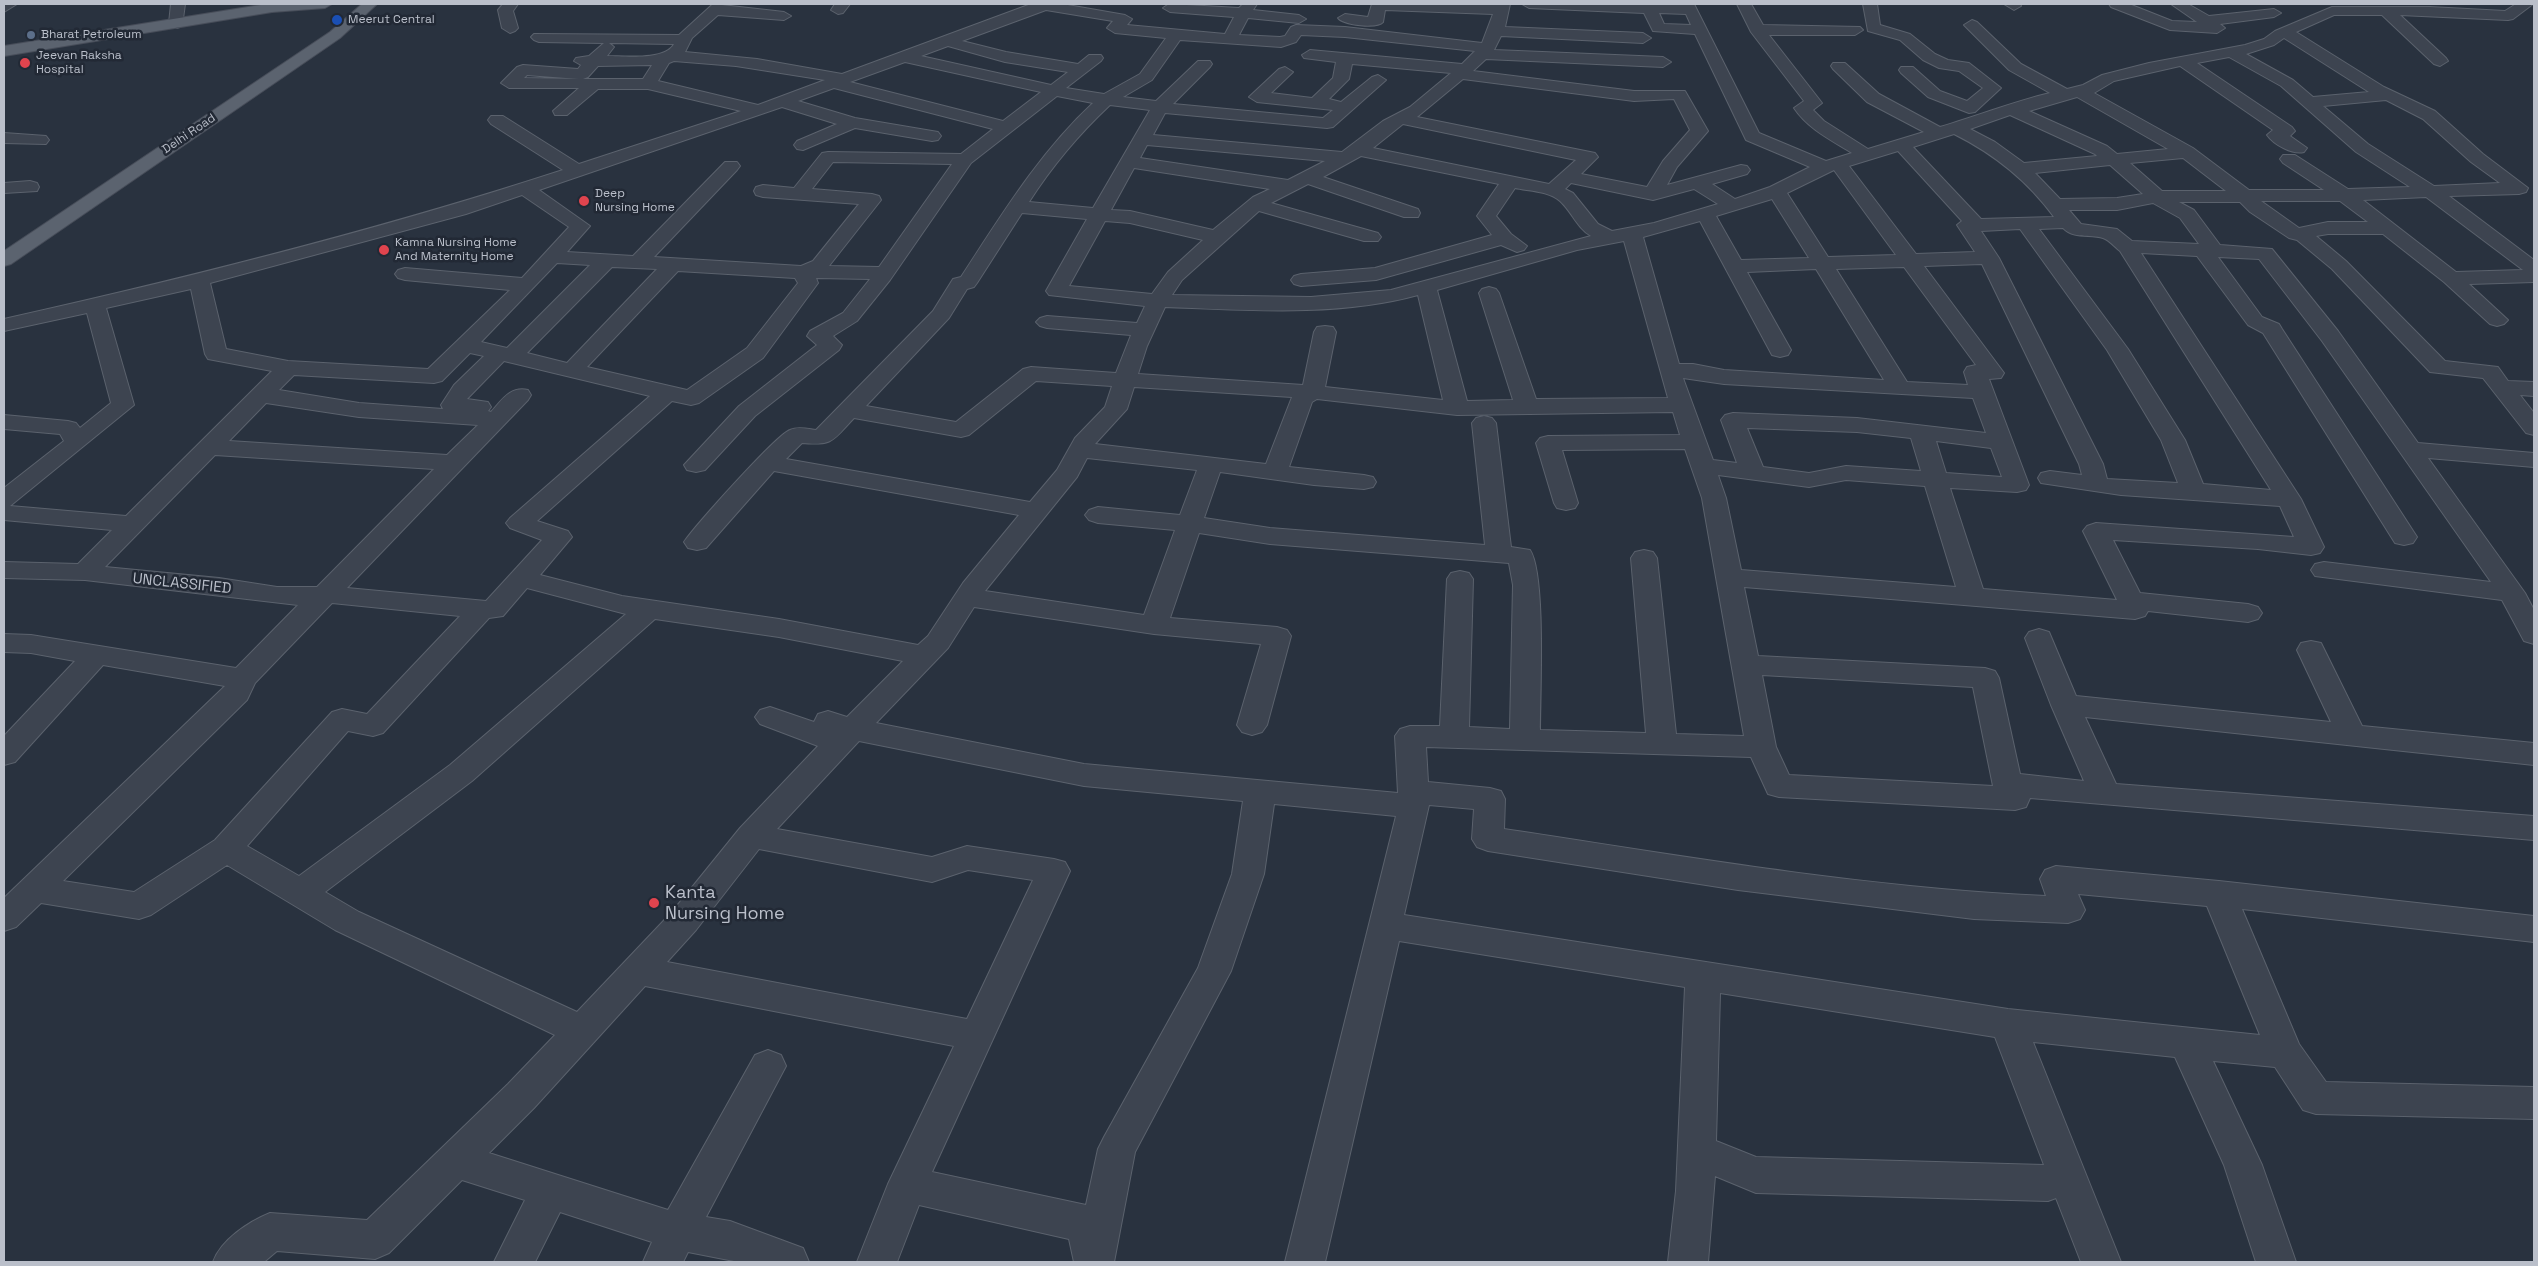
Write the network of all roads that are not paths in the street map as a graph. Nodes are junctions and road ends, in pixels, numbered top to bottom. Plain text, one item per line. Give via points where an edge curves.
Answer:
1 (10, 4) edge
2 (178, 4) edge
3 (293, 4) edge
4 (324, 4) edge
5 (343, 4) edge
6 (370, 4) edge
7 (511, 4) edge
8 (1043, 4) edge
9 (1529, 4) edge
10 (1870, 4) edge
11 (2116, 4) edge
12 (2178, 4) edge
13 (2244, 4) edge
14 (1649, 6) edge
15 (717, 7) edge
16 (1689, 7) edge
17 (2350, 7) edge
18 (4, 8) edge
19 (1170, 8) dead end
20 (1746, 8) edge
21 (2388, 8) edge
22 (261, 9) junction
23 (1246, 9) edge
24 (2527, 9) edge
25 (1765, 12) dead end
26 (2274, 13) junction
27 (1327, 15) dead end
28 (784, 16) dead end
29 (1299, 19) dead end
30 (177, 22) junction
31 (2305, 23) junction
32 (2212, 24) junction
33 (1972, 25) dead end
34 (510, 28) dead end
35 (1701, 30) junction
36 (1759, 30) junction
37 (1855, 30) dead end
38 (2285, 32) junction
39 (1176, 35) junction
40 (538, 36) dead end
41 (1230, 38) junction
42 (1644, 38) dead end
43 (684, 40) junction
44 (946, 41) junction
45 (1484, 41) edge
46 (2269, 42) junction
47 (606, 47) dead end
48 (4, 51) edge
49 (2231, 52) junction
50 (1310, 55) dead end
51 (903, 57) junction
52 (1345, 57) junction
53 (667, 58) junction
54 (510, 59) dead end
55 (2182, 60) junction
56 (594, 61) junction
57 (2440, 61) dead end
58 (1663, 62) dead end
59 (1204, 64) dead end
60 (1838, 66) dead end
61 (1907, 70) dead end
62 (1285, 72) dead end
63 (1378, 80) dead end
64 (837, 81) junction
65 (594, 84) junction
66 (648, 84) junction
67 (1054, 91) junction
68 (2072, 93) junction
69 (2388, 95) junction
70 (1106, 100) junction
71 (782, 102) junction
72 (2310, 102) junction
73 (1316, 103) junction
74 (1160, 107) junction
75 (1346, 107) junction
76 (759, 110) junction
77 (2013, 110) junction
78 (561, 111) dead end
79 (1402, 118) junction
80 (497, 120) dead end
81 (853, 123) junction
82 (1958, 123) junction
83 (1007, 127) junction
84 (932, 136) dead end
85 (1906, 136) junction
86 (4, 138) edge
87 (1142, 139) junction
88 (40, 140) dead end
89 (803, 144) dead end
90 (2187, 152) junction
91 (1352, 154) junction
92 (1865, 154) junction
93 (965, 159) junction
94 (2114, 160) junction
95 (1129, 162) junction
96 (1831, 165) junction
97 (732, 166) dead end
98 (2020, 169) junction
99 (1741, 170) dead end
100 (577, 171) junction
101 (1567, 178) junction
102 (1298, 181) junction
103 (1511, 182) junction
104 (1697, 183) junction
105 (30, 187) dead end
106 (4, 188) edge
107 (524, 188) junction
108 (1553, 190) junction
109 (763, 191) dead end
110 (1777, 191) junction
111 (2431, 192) junction
112 (799, 194) junction
113 (1653, 194) junction
114 (2245, 196) junction
115 (2344, 196) junction
116 (2158, 197) junction
117 (1256, 204) junction
118 (1732, 205) junction
119 (1017, 207) junction
120 (1411, 213) dead end
121 (1704, 213) junction
122 (2062, 213) junction
123 (1100, 214) junction
124 (1978, 226) junction
125 (2029, 228) dead end
126 (2386, 228) junction
127 (2301, 233) junction
128 (1621, 235) junction
129 (1217, 237) junction
130 (1371, 237) dead end
131 (1504, 238) junction
132 (2127, 247) junction
133 (2209, 250) junction
134 (7, 251) edge
135 (1535, 256) junction
136 (552, 257) junction
137 (1989, 258) junction
138 (607, 260) junction
139 (1909, 260) junction
140 (638, 262) junction
141 (673, 264) junction
142 (1823, 264) junction
143 (1734, 266) junction
144 (2534, 269) edge
145 (804, 272) junction
146 (884, 273) junction
147 (405, 274) dead end
148 (2534, 276) edge
149 (2451, 278) junction
150 (199, 280) junction
151 (1301, 280) dead end
152 (527, 285) junction
153 (1426, 287) junction
154 (1489, 293) dead end
155 (1158, 301) junction
156 (95, 305) junction
157 (2497, 320) dead end
158 (1047, 322) dead end
159 (4, 325) edge
160 (1144, 330) junction
161 (1325, 332) dead end
162 (465, 345) junction
163 (1780, 350) dead end
164 (506, 355) junction
165 (288, 368) junction
166 (572, 370) junction
167 (1670, 371) junction
168 (1124, 381) junction
169 (2502, 387) junction
170 (1900, 388) junction
171 (2534, 389) edge
172 (667, 392) junction
173 (1313, 392) junction
174 (1982, 392) junction
175 (259, 397) junction
176 (1681, 405) junction
177 (1527, 406) junction
178 (1457, 408) junction
179 (849, 410) junction
180 (498, 419) junction
181 (4, 422) edge
182 (1484, 423) dead end
183 (2534, 428) edge
184 (1921, 432) junction
185 (76, 442) junction
186 (2001, 442) junction
187 (209, 447) junction
188 (2410, 449) junction
189 (1080, 450) junction
190 (1699, 454) junction
191 (2534, 460) edge
192 (455, 463) junction
193 (768, 463) junction
194 (1211, 464) junction
195 (696, 465) dead end
196 (1276, 472) junction
197 (1753, 472) junction
198 (2050, 478) dead end
199 (1936, 479) junction
200 (1364, 482) dead end
201 (2097, 485) junction
202 (2193, 491) junction
203 (2289, 499) junction
204 (4, 500) edge
205 (1566, 503) dead end
206 (1036, 511) junction
207 (4, 513) edge
208 (1098, 515) dead end
209 (132, 524) junction
210 (1190, 524) junction
211 (2404, 537) dead end
212 (697, 542) dead end
213 (1499, 554) junction
214 (1644, 558) dead end
215 (4, 570) edge
216 (2324, 570) dead end
217 (85, 572) junction
218 (1729, 577) junction
219 (521, 578) junction
220 (1460, 579) dead end
221 (2512, 593) junction
222 (324, 594) junction
223 (967, 597) junction
224 (1972, 597) junction
225 (2130, 601) junction
226 (482, 608) junction
227 (649, 608) junction
228 (2248, 613) dead end
229 (1154, 625) junction
230 (2534, 635) edge
231 (2039, 638) dead end
232 (4, 643) edge
233 (2311, 650) dead end
234 (97, 655) junction
235 (925, 656) junction
236 (1745, 665) junction
237 (242, 679) junction
238 (2064, 705) junction
239 (770, 717) dead end
240 (1252, 725) dead end
241 (840, 731) junction
242 (2352, 735) junction
243 (1454, 738) junction
244 (1525, 740) junction
245 (1662, 744) junction
246 (1761, 747) junction
247 (4, 754) edge
248 (2534, 754) edge
249 (2007, 784) junction
250 (1260, 791) junction
251 (2105, 794) junction
252 (1414, 799) junction
253 (2534, 828) edge
254 (751, 836) junction
255 (226, 849) junction
256 (34, 889) junction
257 (300, 893) junction
258 (2219, 894) junction
259 (4, 918) edge
260 (1386, 926) junction
261 (2534, 929) edge
262 (637, 970) junction
263 (1703, 977) junction
264 (2008, 1024) junction
265 (581, 1030) junction
266 (960, 1032) dead end
267 (2187, 1042) junction
268 (2285, 1053) junction
269 (768, 1066) dead end
270 (2534, 1103) edge
271 (1696, 1151) junction
272 (456, 1160) junction
273 (2048, 1183) dead end
274 (907, 1184) junction
275 (550, 1191) junction
276 (670, 1247) edge
277 (374, 1251) edge
278 (1094, 1261) edge
279 (233, 1262) edge
280 (514, 1262) edge
281 (789, 1262) edge
282 (877, 1262) edge
283 (1305, 1262) edge
284 (1688, 1262) edge
285 (2101, 1262) edge
286 (2276, 1262) edge

1 - 18 street
2 - 30 street
3 - 22 main road
4 - 22 main road
5 - 134 main road, Delhi Road via 314,34
6 - 134 main road, Delhi Road via 336,35
7 - 34 street via 505,10
8 - 39 street via 1125,19 1114,28
8 - 44 street
9 - 14 street
10 - 82 street via 1874,28 1905,36 1929,57 1945,65 1963,66 1994,88
11 - 32 street via 2170,25
12 - 32 street
13 - 26 street
14 - 16 street
14 - 35 street via 1658,28
15 - 28 street
15 - 43 street
16 - 35 street
17 - 21 street
17 - 31 street
19 - 23 street
20 - 25 street
20 - 36 street
21 - 24 street via 2508,16
21 - 57 street
22 - 30 main road
23 - 29 street
23 - 41 street
26 - 31 street
26 - 32 street
27 - 45 street via 1375,22 1378,5
30 - 48 main road
31 - 38 street
32 - 46 street
33 - 68 street via 2015,67
35 - 96 street via 1752,136
36 - 37 street
36 - 92 street via 1814,103 1802,108 1818,125
38 - 46 street
38 - 69 street
39 - 41 street
39 - 70 street via 1146,76
40 - 43 street
41 - 45 street via 1286,41 1296,30
42 - 45 street
43 - 53 street via 677,53
44 - 51 street
44 - 67 street via 1005,57 1089,63
45 - 52 street
45 - 58 street
45 - 79 street via 1416,111
45 - 113 street via 1634,96 1679,94 1699,131 1669,165
46 - 49 street
47 - 56 street
49 - 55 street
49 - 72 street via 2288,83
50 - 52 street
51 - 64 street
51 - 67 street
52 - 73 street via 1341,79
53 - 56 street
53 - 64 street via 705,57 785,68
53 - 66 street
54 - 56 street
55 - 68 street via 2108,78
55 - 115 street via 2286,131 2276,135
56 - 65 street via 582,74 524,70 509,83
59 - 74 street
60 - 82 street via 1873,98
61 - 82 street via 1934,94
62 - 73 street via 1257,96
63 - 75 street
64 - 71 street
64 - 83 street
65 - 66 street
65 - 78 street
66 - 76 street
67 - 70 street
67 - 83 street
68 - 77 street
68 - 90 street
69 - 72 street
69 - 111 street via 2429,115 2477,158 2518,188
70 - 74 street
70 - 119 street via 1079,125 1038,174
71 - 76 street
71 - 81 street
72 - 111 street via 2362,148
73 - 75 street
74 - 75 street via 1326,123
74 - 87 street
76 - 100 street
77 - 82 street
77 - 94 street via 2101,150
79 - 91 street
79 - 101 street via 1589,157
80 - 100 street
81 - 84 street
81 - 89 street
82 - 85 street
82 - 98 street
83 - 93 street
85 - 92 street
85 - 124 street
86 - 88 street
87 - 91 street
87 - 95 street
90 - 94 street
90 - 114 street
91 - 102 street
91 - 103 street
92 - 96 street
93 - 112 street via 828,157
93 - 146 street
94 - 98 street
94 - 116 street
95 - 102 street
95 - 123 street
96 - 110 street
96 - 139 street
97 - 140 street
98 - 122 street via 2047,193
99 - 104 street
100 - 107 street
101 - 108 street
101 - 113 street
102 - 117 street
102 - 120 street
103 - 108 street
103 - 131 street via 1486,216
104 - 113 street
104 - 118 street
105 - 106 street
107 - 136 street via 580,226
107 - 150 street via 459,210
108 - 128 street via 1566,197 1591,228
109 - 112 street
110 - 118 street
110 - 142 street
111 - 115 street
111 - 144 street
112 - 145 street via 872,200 820,265
114 - 115 street
114 - 116 street
114 - 127 street via 2264,213 2296,234
115 - 126 street
116 - 122 street
116 - 133 street via 2187,214
117 - 129 street
117 - 130 street
118 - 121 street
119 - 123 street
119 - 179 street via 967,283 960,283 942,314
121 - 128 street
121 - 143 street
122 - 124 street
122 - 132 street via 2075,229 2110,232
123 - 129 street via 1130,217
123 - 155 street via 1056,291
124 - 137 street via 1967,226
125 - 202 street via 2116,349 2173,440
126 - 127 street via 2328,228
126 - 149 street
127 - 169 street via 2339,264 2438,367 2490,372
128 - 135 street
128 - 167 street
129 - 155 street via 1175,276
131 - 135 street
131 - 151 street via 1376,274
132 - 133 street
132 - 203 street
133 - 188 street via 2265,253 2330,336
133 - 211 street via 2255,321 2271,329
135 - 153 street
136 - 138 street
136 - 152 street
137 - 139 street
137 - 201 street via 2091,464
138 - 140 street
138 - 164 street
139 - 142 street
139 - 174 street via 1993,373 1975,372
140 - 141 street
141 - 145 street
141 - 166 street
142 - 143 street
142 - 170 street
143 - 163 street
145 - 146 street
145 - 172 street via 808,283 755,353 691,398
146 - 195 street via 850,317 818,336 831,345 747,411
147 - 152 street
148 - 149 street
149 - 157 street
150 - 156 street
150 - 165 street via 216,354
152 - 162 street
153 - 155 street via 1392,296 1311,303
153 - 178 street
154 - 177 street
155 - 160 street
156 - 159 street
156 - 185 street via 123,405
158 - 160 street
160 - 168 street
161 - 173 street
162 - 164 street
162 - 165 street via 434,376
164 - 166 street
164 - 180 street via 462,390 452,405 491,407 510,394 520,395
165 - 175 street
166 - 172 street
167 - 170 street via 1693,371 1724,378
167 - 176 street
168 - 173 street
168 - 179 street via 1031,374 961,430
168 - 189 street via 1116,409
169 - 171 street
169 - 183 street
170 - 174 street
172 - 219 street via 519,523 559,537
173 - 178 street
173 - 196 street via 1302,399
174 - 186 street
175 - 180 street via 272,396 359,410
175 - 187 street
176 - 177 street
176 - 190 street
177 - 178 street
179 - 193 street via 822,438 796,435
180 - 192 street
181 - 185 street via 68,428
182 - 213 street
184 - 186 street
184 - 197 street via 1857,425 1733,420
184 - 199 street
185 - 204 street
186 - 199 street via 2017,485
187 - 192 street
187 - 209 street
188 - 191 street
188 - 221 street
189 - 194 street
189 - 206 street via 1068,472
190 - 197 street
190 - 205 street via 1548,443
190 - 218 street via 1714,498
192 - 222 street
193 - 206 street
193 - 212 street
194 - 196 street
194 - 210 street
196 - 200 street
197 - 199 street via 1809,480 1846,473
198 - 201 street
199 - 224 street
201 - 202 street
202 - 203 street
203 - 225 street via 2311,547 2096,531
206 - 223 street
207 - 209 street
208 - 210 street
209 - 217 street
210 - 213 street via 1270,536
210 - 229 street
213 - 244 street via 1521,556 1526,585
214 - 245 street
215 - 217 street, UNCLASSIFIED
216 - 221 street
217 - 222 street, UNCLASSIFIED via 280,596 302,598
218 - 224 street
218 - 236 street
219 - 226 street via 493,610
219 - 227 street
220 - 243 street
221 - 230 street
222 - 226 street, UNCLASSIFIED
222 - 237 street
223 - 229 street
223 - 235 street
224 - 225 street via 2135,610
225 - 228 street
226 - 255 street via 372,726 342,719
227 - 235 street via 779,628
227 - 257 street via 461,773
229 - 240 street via 1276,636
231 - 238 street
232 - 234 street
233 - 242 street
234 - 237 street
234 - 247 street
235 - 241 street
236 - 246 street
236 - 249 street via 1985,678
237 - 256 street via 237,693
238 - 242 street
238 - 251 street
239 - 241 street
241 - 250 street via 1084,775
241 - 254 street
242 - 248 street
243 - 244 street
243 - 252 street via 1410,736
244 - 245 street
245 - 246 street
246 - 249 street via 1779,786 2015,799
249 - 251 street
250 - 252 street
250 - 278 street via 1248,874 1214,971 1117,1149
251 - 253 street
252 - 258 street via 1490,799 1488,838 1738,877 1974,906 2068,910 2056,879
252 - 260 street
254 - 262 street via 684,921
254 - 274 street via 932,870 967,858 1054,871
255 - 256 street via 139,906
255 - 257 street
256 - 259 street
257 - 265 street via 347,922
258 - 261 street
258 - 268 street
260 - 263 street
260 - 283 street
262 - 265 street
262 - 266 street
263 - 264 street
263 - 271 street
264 - 267 street
264 - 285 street
265 - 272 street
267 - 268 street
267 - 286 street via 2243,1165
268 - 270 street via 2316,1098
269 - 276 street
271 - 273 street via 1756,1175
271 - 284 street
272 - 275 street
272 - 277 street
274 - 278 street via 1086,1224
274 - 282 street
275 - 276 street
275 - 280 street
276 - 281 street via 730,1240
277 - 279 street via 270,1232

